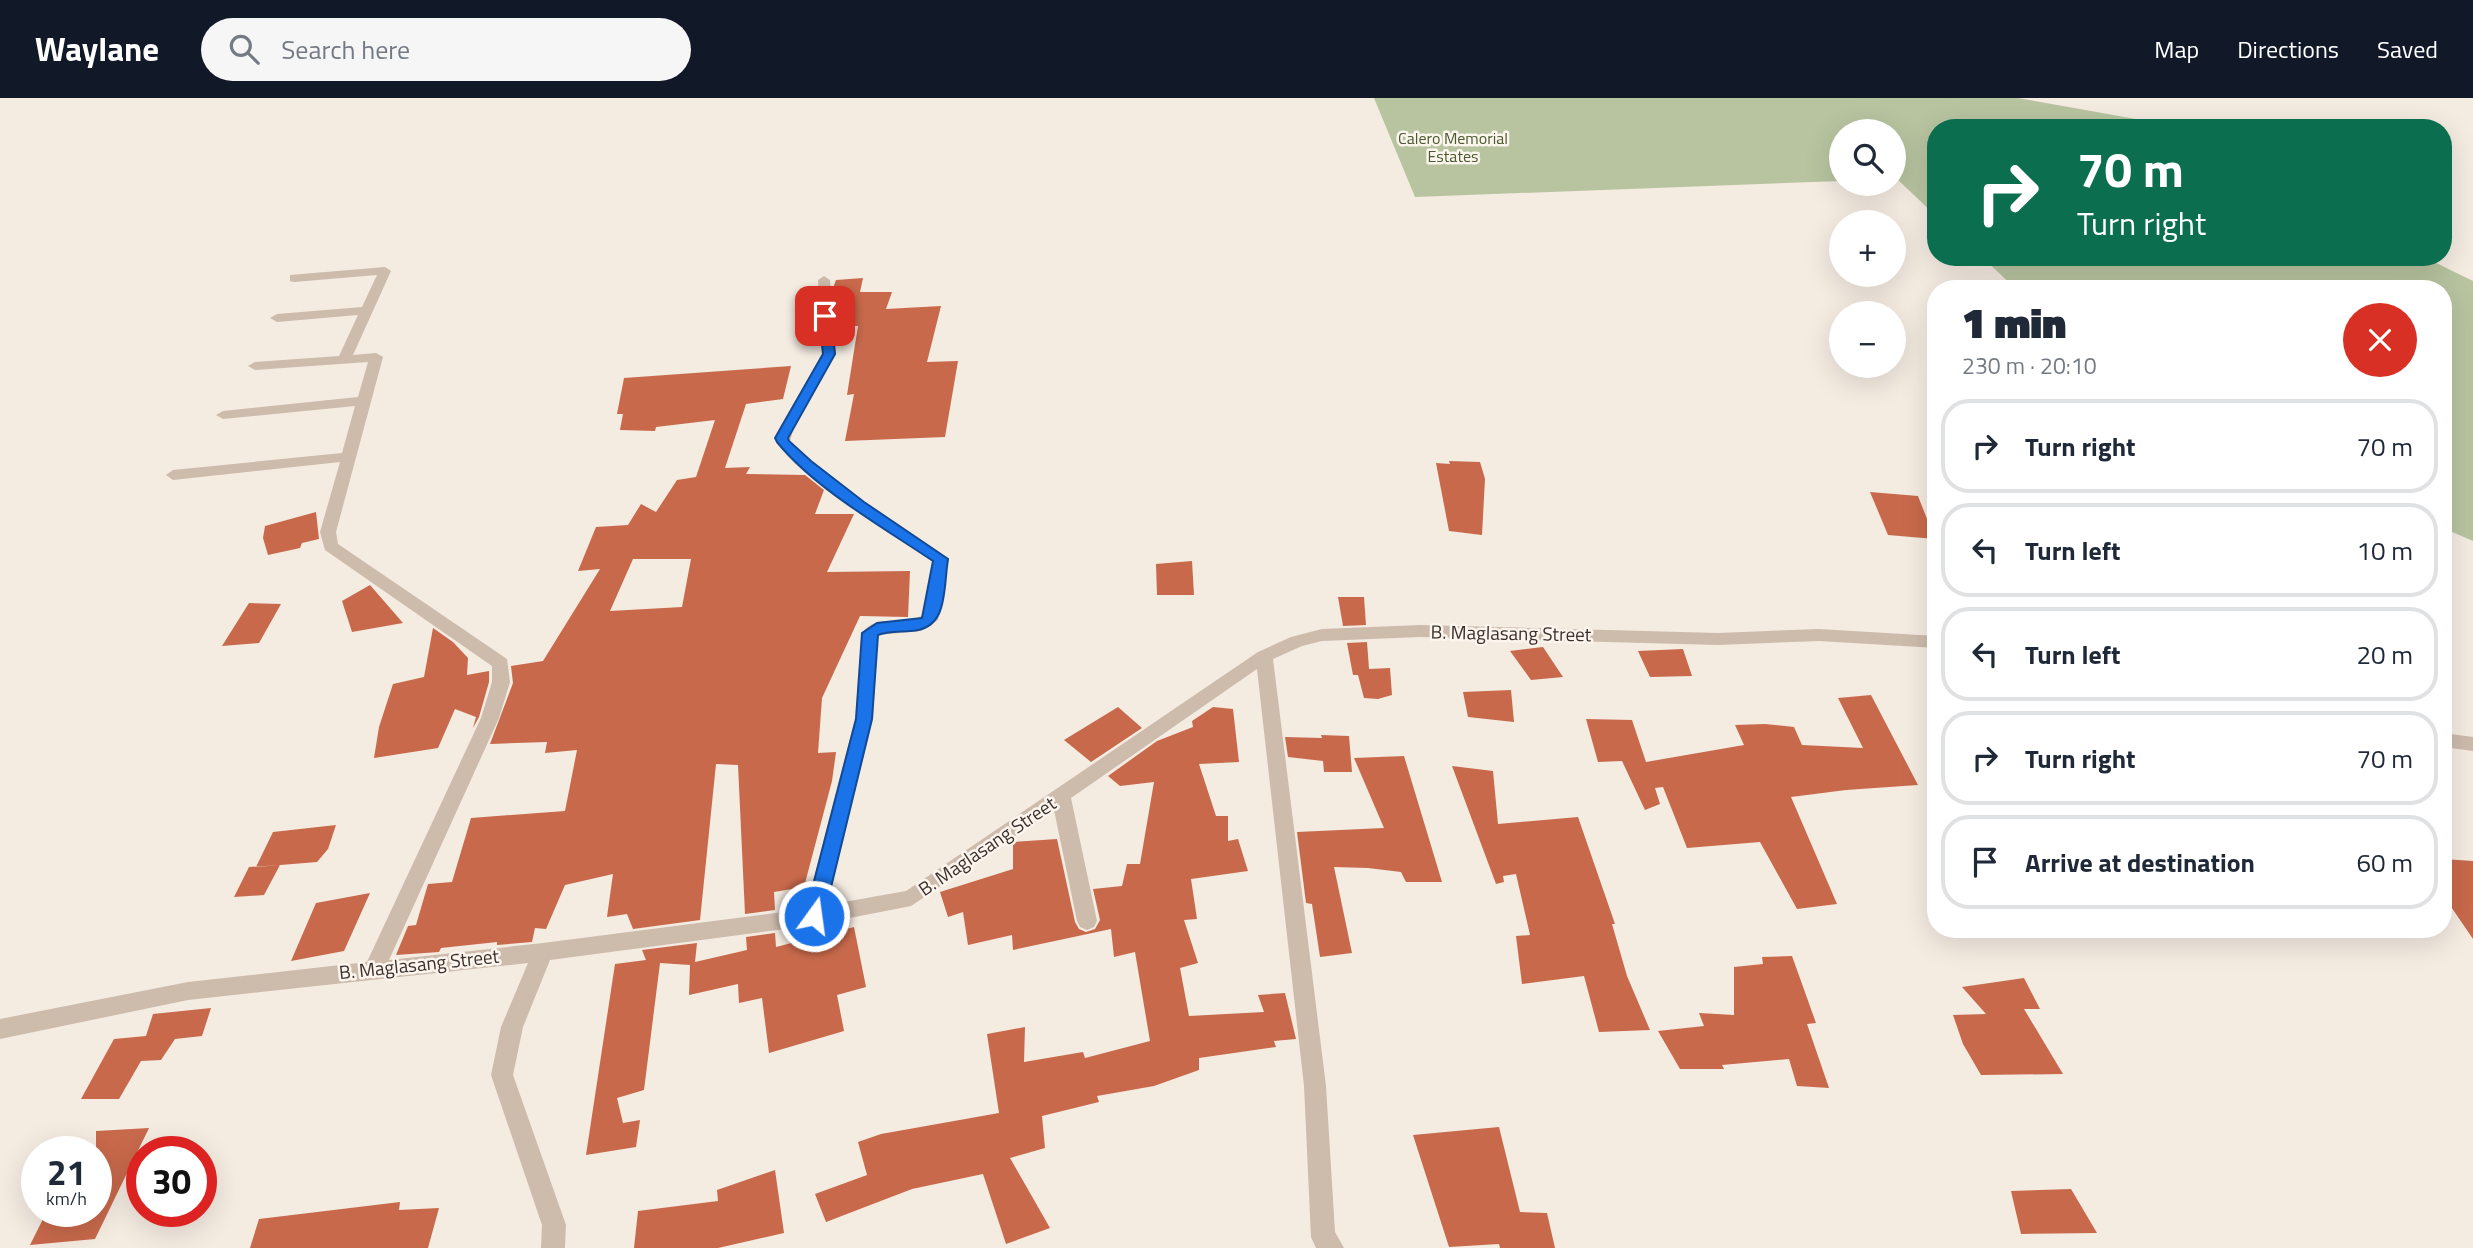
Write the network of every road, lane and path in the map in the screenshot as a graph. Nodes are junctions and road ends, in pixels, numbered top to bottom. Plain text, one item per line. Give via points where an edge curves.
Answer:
1 (294, 278) dead end
2 (824, 281) dead end
3 (367, 310) junction
4 (277, 318) dead end
5 (344, 359) junction
6 (256, 366) dead end
7 (364, 401) junction
8 (223, 415) dead end
9 (349, 457) junction
10 (173, 475) dead end
11 (1927, 641) edge
12 (1264, 656) junction
13 (2452, 741) edge
14 (2473, 744) edge
15 (1061, 796) junction
16 (814, 916) junction
17 (1087, 921) dead end
18 (543, 952) junction
19 (375, 968) junction
20 (0, 1029) edge
21 (553, 1248) edge
22 (1332, 1248) edge

1 - 3 street via 385,271
2 - 16 street via 829,354 783,442 859,505 941,559 932,616 921,625 877,628 870,633 864,719
3 - 4 street
3 - 5 street
5 - 6 street
5 - 7 street via 376,357
7 - 8 street
7 - 9 street
9 - 10 street
9 - 19 street via 328,532 331,546 501,663 502,673 490,718
11 - 12 street, B. Maglasang Street via 1819,635 1718,639 1420,631 1322,635
12 - 15 street, B. Maglasang Street
12 - 22 street via 1315,1086 1323,1237
13 - 14 street
15 - 16 street, B. Maglasang Street via 911,898
15 - 17 street
16 - 18 street, B. Maglasang Street
18 - 19 street, B. Maglasang Street
18 - 21 street via 512,1027 502,1075 554,1225
19 - 20 street, B. Maglasang Street via 188,991

